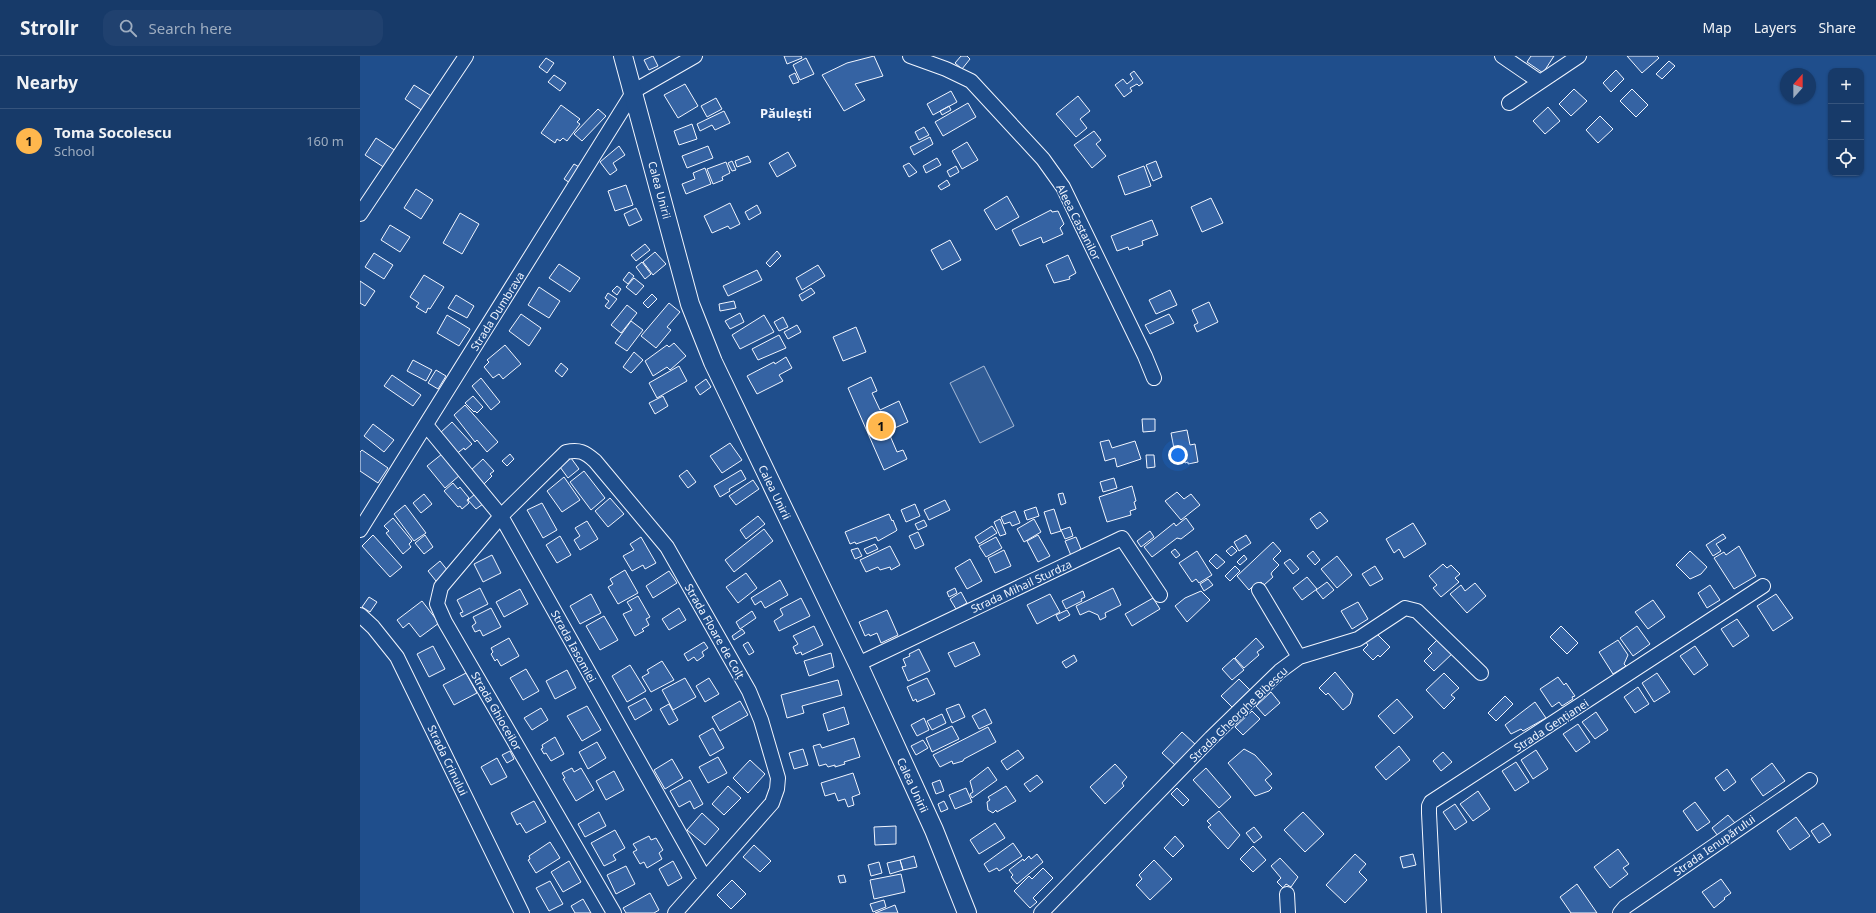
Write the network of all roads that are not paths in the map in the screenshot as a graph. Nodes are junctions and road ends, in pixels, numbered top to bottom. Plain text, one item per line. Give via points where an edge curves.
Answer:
1 (466, 56) edge
2 (623, 56) edge
3 (695, 56) edge
4 (910, 56) edge
5 (1502, 56) edge
6 (1579, 56) edge
7 (1540, 82) junction
8 (634, 91) junction
9 (1509, 103) dead end
10 (360, 214) edge
11 (1154, 378) dead end
12 (426, 424) junction
13 (501, 516) junction
14 (360, 530) edge
15 (1763, 586) dead end
16 (1259, 590) dead end
17 (1160, 595) dead end
18 (360, 615) edge
19 (1299, 657) junction
20 (858, 664) junction
21 (1481, 673) dead end
22 (1810, 780) dead end
23 (705, 879) junction
24 (1287, 894) dead end
25 (522, 913) edge
26 (614, 913) edge
27 (675, 913) edge
28 (967, 913) edge
29 (1041, 913) edge
30 (1288, 913) edge
31 (1434, 913) edge
32 (1620, 913) edge

1 - 10 street
2 - 8 main road, Calea Unirii
3 - 8 street
4 - 11 street, Aleea Castanilor via 946,68 971,81 1043,158 1063,188
5 - 7 street
6 - 7 street
7 - 9 street
8 - 12 street, Strada Dumbrava
8 - 20 main road, Calea Unirii via 690,304 713,362
12 - 13 street, Strada Iasomiei
12 - 14 street, Strada Dumbrava
13 - 23 street, Strada Iasomiei
13 - 23 street, Strada Floare de Colț via 566,452 574,450 586,453 666,547 749,691 772,756 778,778 777,789 772,802
13 - 26 street, Strada Ghioceilor via 441,587 437,604 449,629
15 - 31 street, Strada Gențianei via 1431,802 1429,812
16 - 19 street
17 - 20 street, Strada Mihail Sturdza via 1122,538
18 - 25 street, Strada Crinului via 374,627 397,657
19 - 21 street, Strada Gheorghe Bibescu via 1358,639 1405,608 1417,611
19 - 29 street, Strada Gheorghe Bibescu via 1274,677 1211,738
20 - 28 main road, Calea Unirii via 934,830
22 - 32 street, Strada Ienupărului via 1710,847
23 - 27 street, Strada Floare de Colț
24 - 30 street

